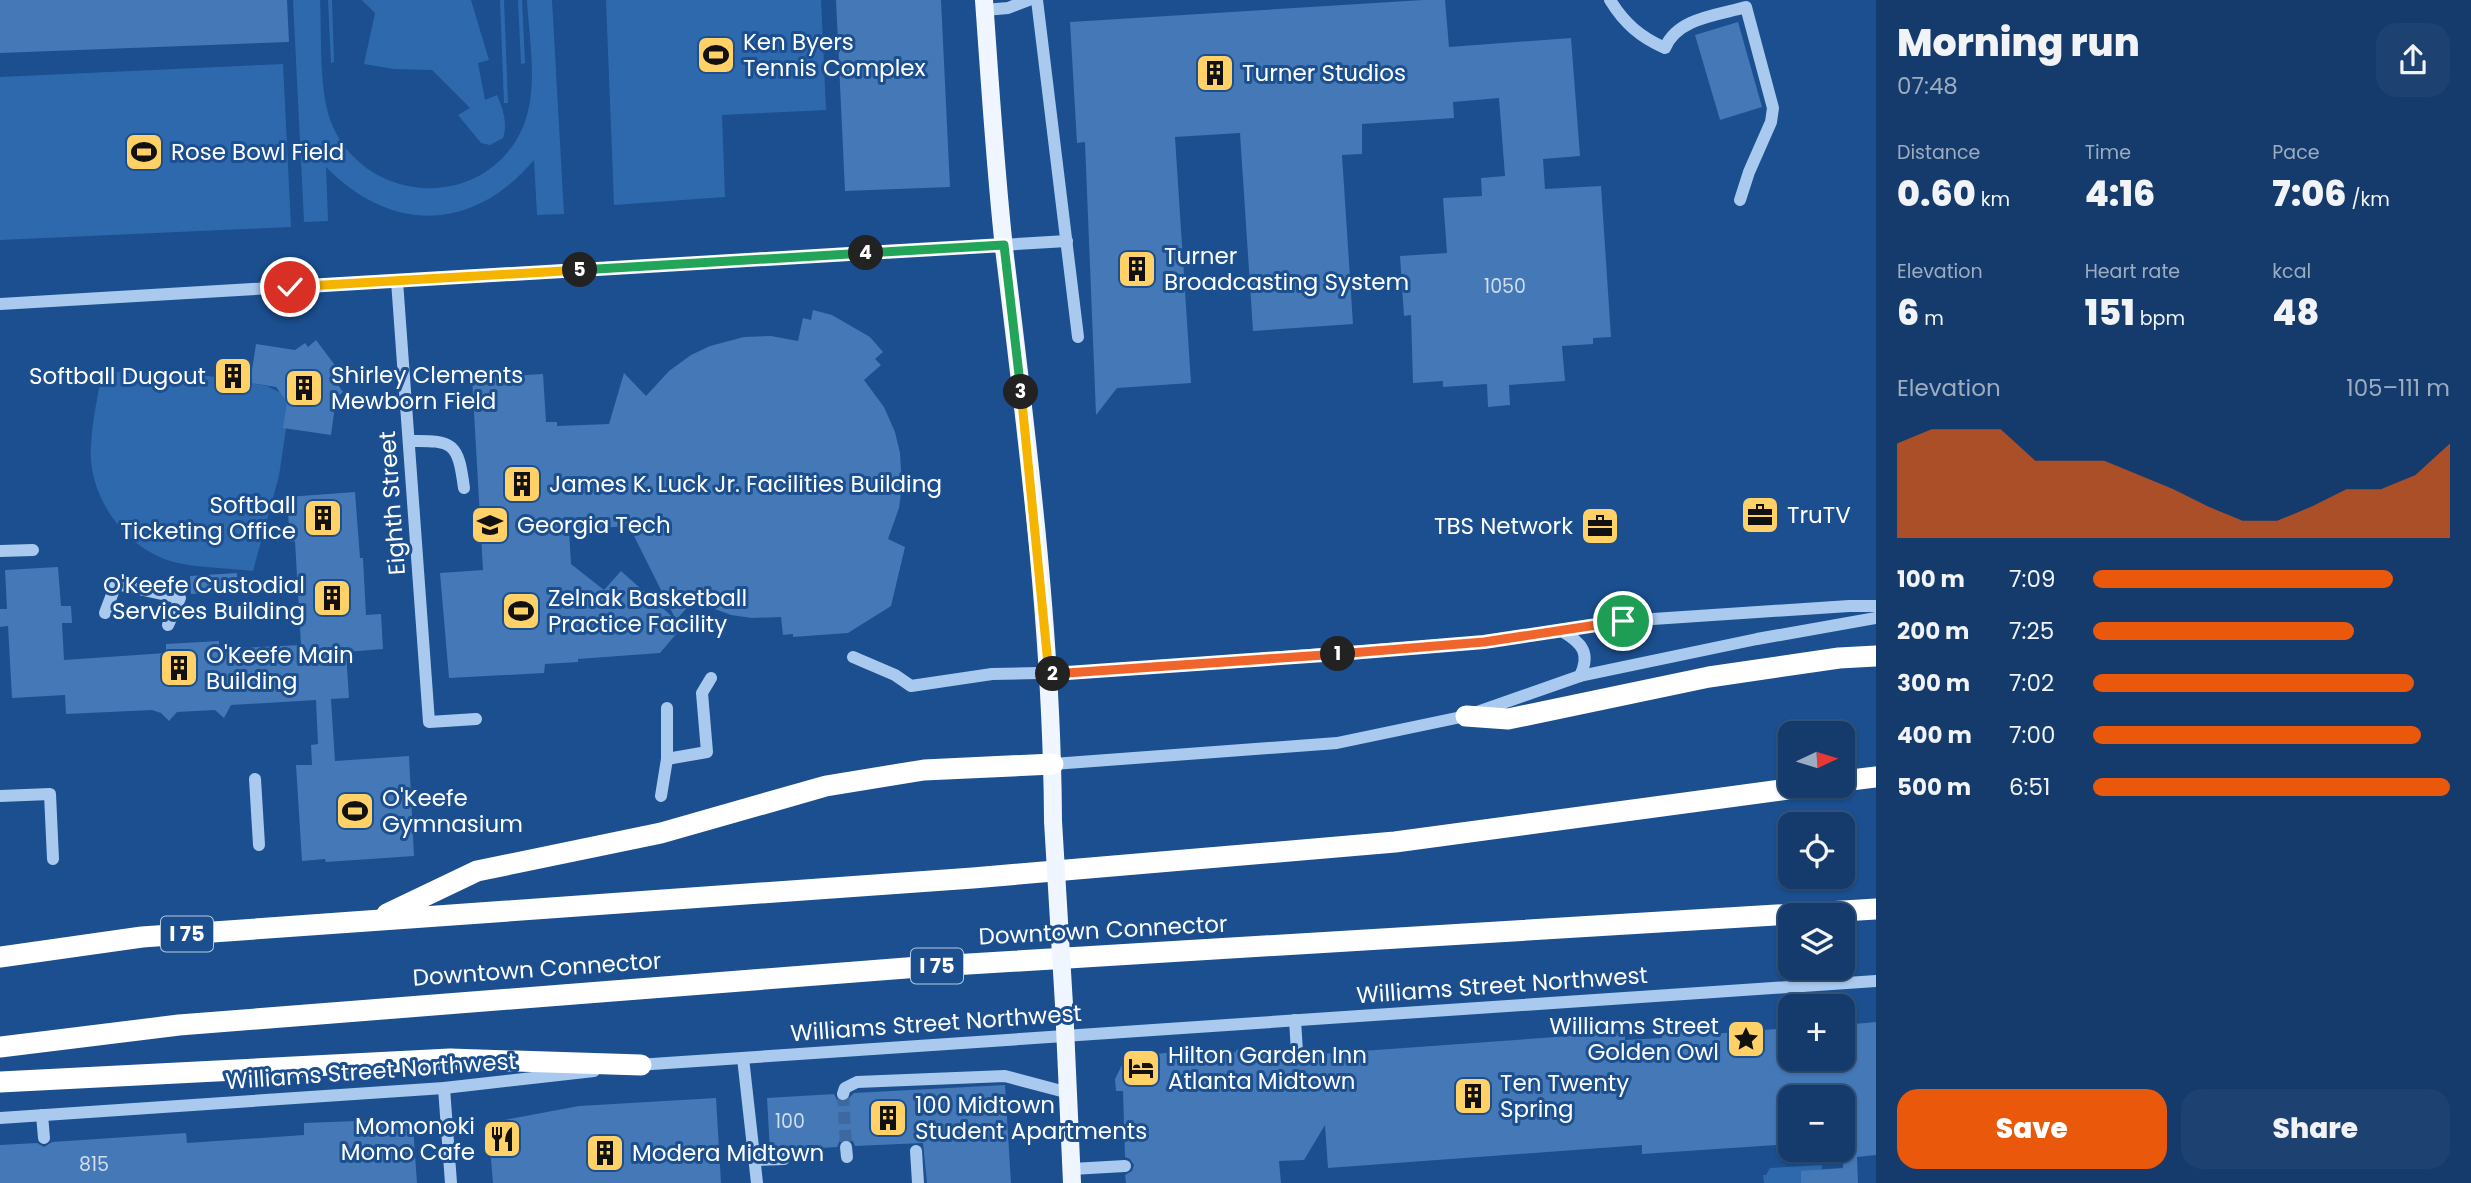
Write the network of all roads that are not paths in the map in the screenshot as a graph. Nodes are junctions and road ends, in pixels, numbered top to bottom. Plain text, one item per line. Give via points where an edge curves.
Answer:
1 (1029, 0) edge
2 (1038, 0) edge
3 (1610, 0) edge
4 (984, 5) edge
5 (1740, 200) dead end
6 (1067, 241) junction
7 (1004, 245) junction
8 (397, 281) junction
9 (0, 304) edge
10 (1078, 337) dead end
11 (409, 441) junction
12 (464, 488) dead end
13 (33, 550) dead end
14 (0, 551) edge
15 (1876, 606) edge
16 (105, 613) dead end
17 (1876, 618) edge
18 (168, 625) dead end
19 (1562, 631) junction
20 (1876, 656) edge
21 (853, 657) dead end
22 (1049, 674) junction
23 (1580, 676) junction
24 (711, 678) dead end
25 (667, 708) dead end
26 (1466, 716) junction
27 (476, 719) dead end
28 (667, 759) junction
29 (1053, 764) junction
30 (1876, 777) edge
31 (255, 779) dead end
32 (1855, 780) edge
33 (1778, 790) edge
34 (0, 796) edge
35 (661, 796) dead end
36 (259, 845) dead end
37 (53, 859) dead end
38 (1876, 909) edge
39 (376, 920) junction
40 (0, 957) edge
41 (1876, 981) edge
42 (1295, 1020) junction
43 (1065, 1035) junction
44 (0, 1047) edge
45 (1297, 1052) dead end
46 (743, 1058) junction
47 (640, 1065) junction
48 (0, 1082) edge
49 (444, 1088) junction
50 (843, 1094) dead end
51 (1069, 1094) junction
52 (43, 1115) junction
53 (0, 1118) edge
54 (44, 1138) dead end
55 (916, 1151) dead end
56 (784, 1159) dead end
57 (754, 1160) junction
58 (1125, 1166) dead end
59 (1072, 1176) edge
60 (451, 1183) edge
61 (757, 1183) edge
62 (918, 1183) edge

1 - 4 street via 1008,8
2 - 6 street
3 - 5 street via 1635,32 1665,48 1679,27 1746,7 1773,108
4 - 7 main road
6 - 7 street
6 - 10 street
7 - 8 street
7 - 22 main road
8 - 9 street
8 - 11 street, Eighth Street
11 - 12 street via 449,444 461,462
11 - 27 street, Eighth Street via 429,722
13 - 14 street
15 - 19 street via 1623,621
16 - 18 street via 116,583 180,598
17 - 23 street
19 - 22 street via 1363,653
19 - 23 street via 1583,649 1586,657
20 - 26 highway via 1709,677 1508,719
21 - 22 street via 911,686 992,674
22 - 29 main road
23 - 26 street
24 - 28 street via 702,693 707,752
25 - 28 street
26 - 29 street via 1336,743
28 - 35 street
29 - 39 highway via 924,771 826,786 661,833 477,871
29 - 43 main road, bridge
30 - 32 highway
31 - 36 street
33 - 39 highway, I 75 via 1395,842 973,878
34 - 37 street via 50,794
38 - 44 highway, Downtown Connector / I 75 via 906,968 220,1021
39 - 40 highway, I 75 via 142,937
41 - 42 street, Williams Street Northwest
42 - 43 street, Williams Street Northwest
42 - 45 street
43 - 46 street, Williams Street Northwest
43 - 51 main road
46 - 47 street, Williams Street Northwest
46 - 57 street
47 - 48 highway via 450,1059
47 - 49 street, Williams Street Northwest
49 - 52 street, Williams Street Northwest
49 - 60 street
50 - 51 street via 857,1082 1004,1076
51 - 59 main road
52 - 53 street, Williams Street Northwest
52 - 54 street
55 - 62 street
56 - 57 street
57 - 61 street
58 - 59 street

